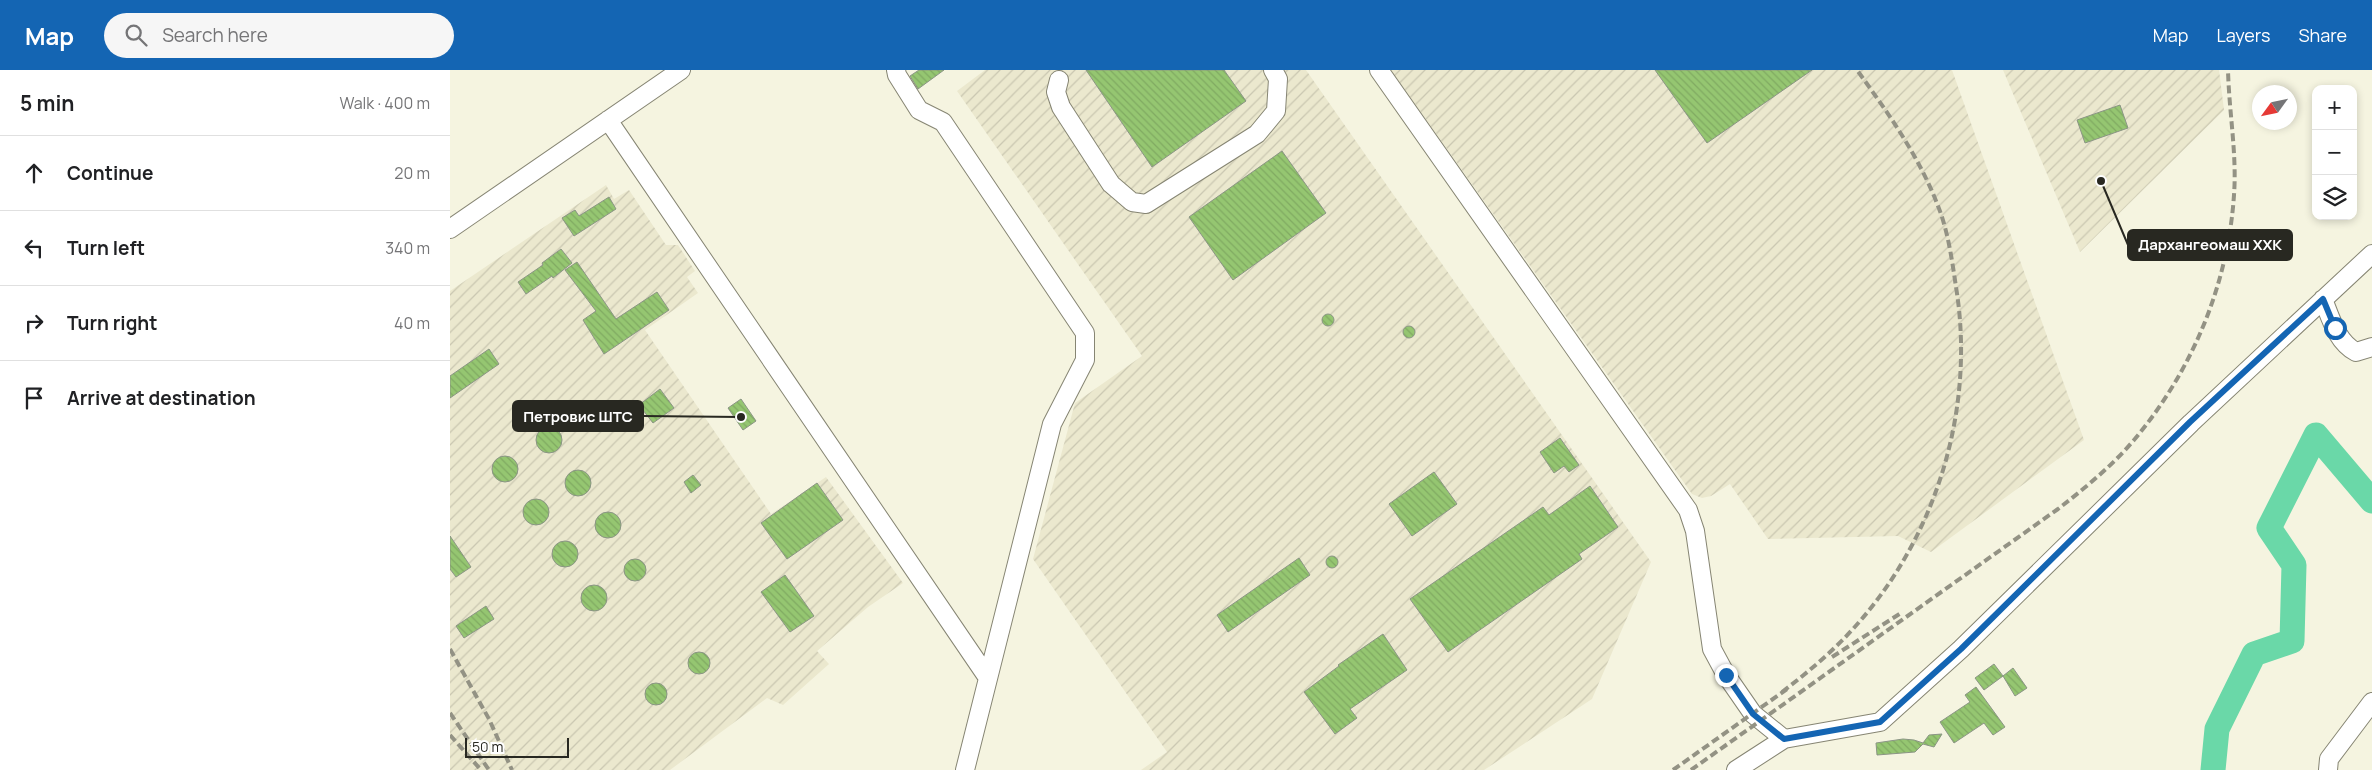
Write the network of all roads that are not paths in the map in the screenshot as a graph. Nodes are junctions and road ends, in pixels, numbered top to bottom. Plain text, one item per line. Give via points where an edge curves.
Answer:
1 (681, 70) edge
2 (896, 70) edge
3 (1273, 70) edge
4 (1379, 70) edge
5 (1059, 80) dead end
6 (608, 120) junction
7 (450, 228) edge
8 (2372, 254) edge
9 (2323, 299) junction
10 (2372, 347) edge
11 (988, 678) junction
12 (2372, 702) edge
13 (1784, 739) junction
14 (965, 770) edge
15 (1736, 770) edge
16 (2328, 770) edge

1 - 6 street
2 - 11 street via 920,110 943,122 1085,333 1085,360 1052,424
3 - 5 street via 1278,79 1276,111 1258,134 1146,204 1132,202 1111,184 1061,107 1056,92
4 - 13 street via 1688,510 1696,531 1715,655 1753,714
6 - 7 street
6 - 11 street
8 - 9 street
9 - 10 street via 2346,347 2356,352
9 - 13 street via 2190,422 1961,649 1880,722
11 - 14 street
12 - 16 street via 2329,759
13 - 15 street

